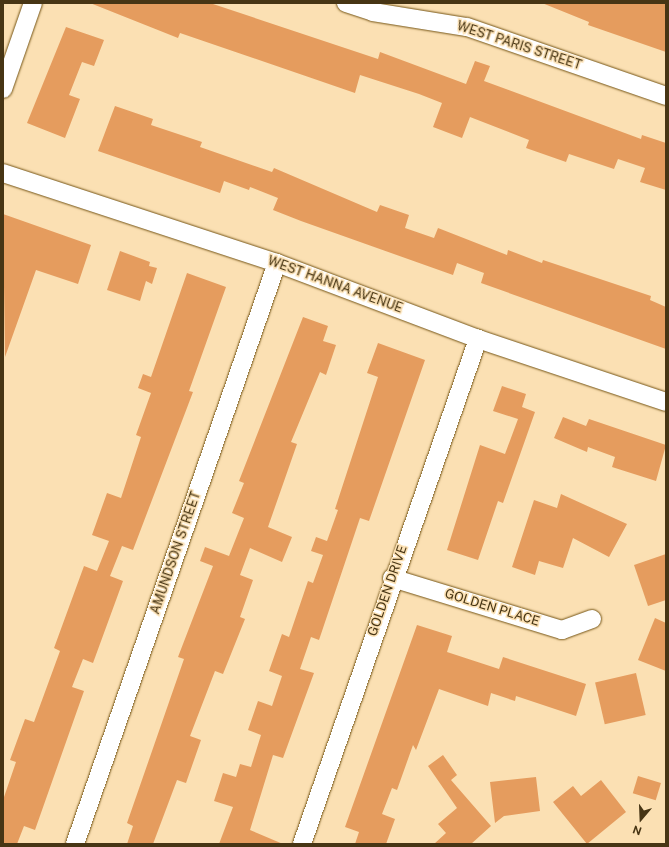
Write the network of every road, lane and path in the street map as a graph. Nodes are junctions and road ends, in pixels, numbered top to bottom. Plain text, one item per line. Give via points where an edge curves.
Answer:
1 (33, 3) edge
2 (346, 3) edge
3 (3, 89) edge
4 (666, 96) edge
5 (3, 173) edge
6 (277, 263) junction
7 (478, 339) junction
8 (666, 402) edge
9 (392, 578) junction
10 (592, 619) dead end
11 (75, 844) edge
12 (302, 844) edge

1 - 3 street
2 - 4 street, WEST PARIS STREET via 373,12 467,27
5 - 6 street, WEST HANNA AVENUE
6 - 7 street, WEST HANNA AVENUE
6 - 11 street, AMUNDSON STREET
7 - 8 street, WEST HANNA AVENUE
7 - 9 street, GOLDEN DRIVE
9 - 10 street, GOLDEN PLACE via 562,630
9 - 12 street, GOLDEN DRIVE

